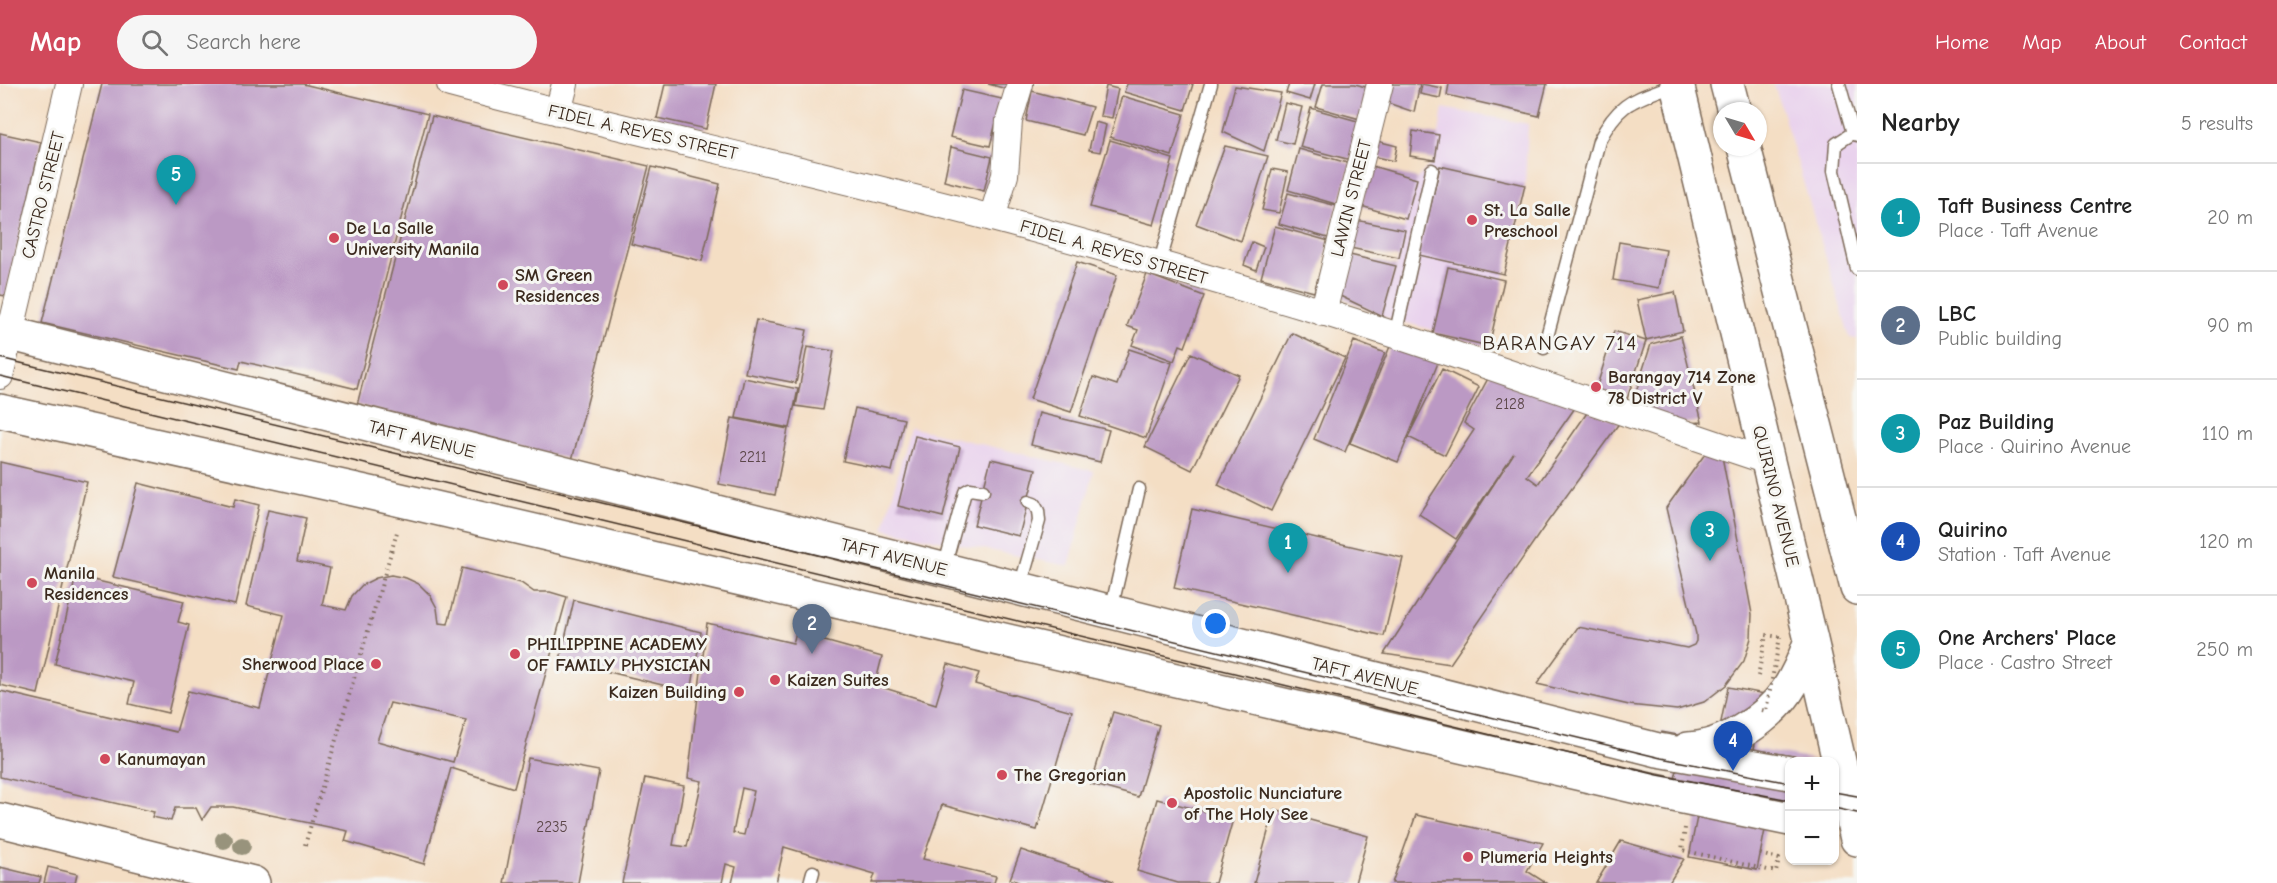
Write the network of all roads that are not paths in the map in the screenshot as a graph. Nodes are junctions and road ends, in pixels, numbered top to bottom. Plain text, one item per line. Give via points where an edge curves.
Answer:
1 (69, 84) edge
2 (450, 84) edge
3 (565, 84) edge
4 (1020, 84) edge
5 (1211, 84) edge
6 (1380, 84) edge
7 (1677, 84) edge
8 (1727, 84) edge
9 (1839, 84) edge
10 (1732, 102) edge
11 (558, 112) junction
12 (1855, 134) edge
13 (1746, 156) edge
14 (1432, 170) dead end
15 (992, 218) junction
16 (1159, 265) junction
17 (1857, 269) edge
18 (1323, 312) junction
19 (5, 332) edge
20 (1395, 336) junction
21 (1544, 348) dead end
22 (0, 376) edge
23 (0, 411) edge
24 (1767, 461) junction
25 (1139, 489) dead end
26 (983, 490) dead end
27 (1028, 502) dead end
28 (944, 569) junction
29 (1020, 588) junction
30 (1857, 588) edge
31 (1111, 611) junction
32 (1796, 639) junction
33 (1406, 686) junction
34 (1396, 732) junction
35 (1658, 750) junction
36 (1785, 772) edge
37 (1845, 783) edge
38 (1785, 818) edge
39 (0, 820) edge
40 (1851, 833) edge
41 (253, 883) edge

1 - 19 street, CASTRO STREET
2 - 11 street, FIDEL A. REYES STREET
3 - 11 street
4 - 15 street via 1009,121 1005,175
5 - 16 lane
6 - 18 street, LAWIN STREET
7 - 21 lane via 1627,104 1609,121 1599,141
7 - 24 main road, QUIRINO AVENUE
8 - 10 main road
9 - 12 lane
11 - 15 street, FIDEL A. REYES STREET
12 - 17 lane via 1836,144 1834,171
13 - 30 main road
14 - 20 lane
15 - 16 street, FIDEL A. REYES STREET
16 - 18 street, FIDEL A. REYES STREET
18 - 20 street, FIDEL A. REYES STREET
19 - 22 street, CASTRO STREET
19 - 28 main road, TAFT AVENUE
20 - 24 street, FIDEL A. REYES STREET
23 - 34 main road via 375,494
24 - 32 main road, QUIRINO AVENUE
25 - 31 lane
26 - 28 lane via 970,489 962,498
27 - 29 lane via 1034,504 1039,521
28 - 29 main road, TAFT AVENUE
29 - 31 main road, TAFT AVENUE
31 - 33 main road, TAFT AVENUE
32 - 35 main road via 1800,669 1786,693 1760,720 1729,739 1694,749
32 - 37 main road, QUIRINO AVENUE
33 - 34 main road
33 - 35 main road, TAFT AVENUE
34 - 38 main road
35 - 36 main road, TAFT AVENUE
37 - 40 main road, QUIRINO AVENUE
39 - 41 main road

